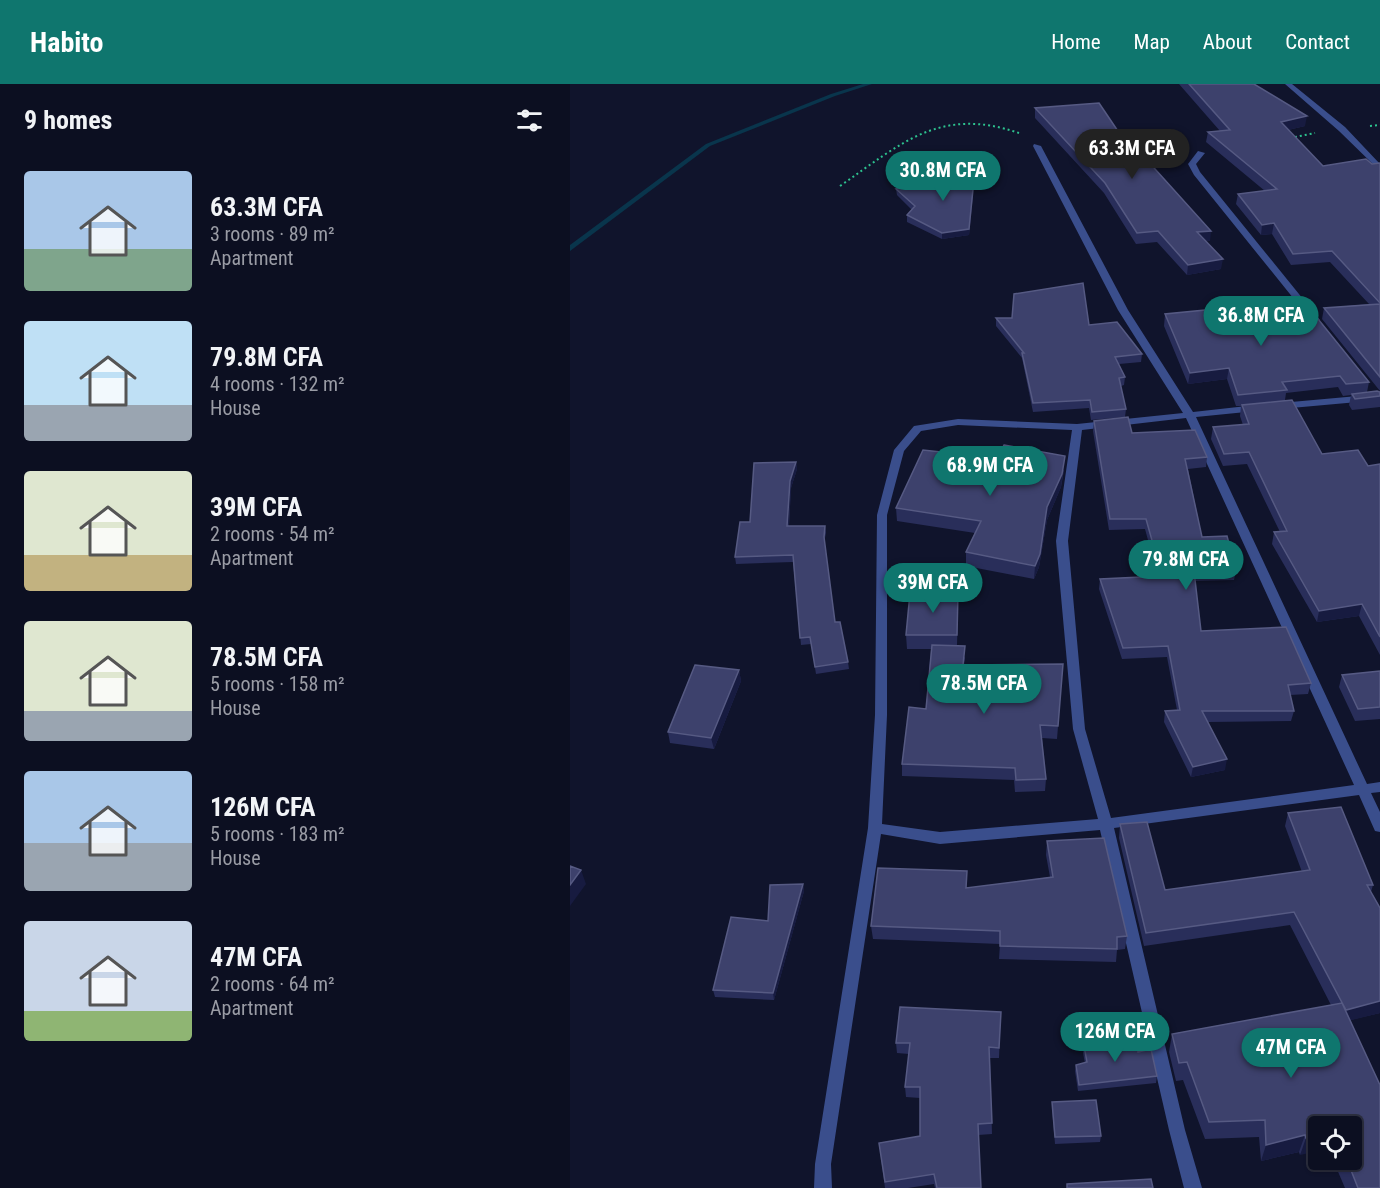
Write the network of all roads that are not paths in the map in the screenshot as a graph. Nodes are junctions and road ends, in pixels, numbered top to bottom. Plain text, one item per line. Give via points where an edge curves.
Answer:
1 (1287, 84) edge
2 (1037, 146) road end
3 (1201, 153) dead end
4 (1380, 169) edge
5 (1325, 332) edge
6 (1371, 388) edge
7 (1379, 398) edge
8 (1189, 414) junction
9 (1077, 427) junction
10 (1380, 787) edge
11 (1361, 790) junction
12 (1106, 824) junction
13 (875, 828) junction
14 (1380, 828) edge
15 (823, 1188) edge
16 (1193, 1188) edge

1 - 4 street via 1342,129
2 - 8 street via 1124,310
3 - 5 street via 1192,164 1197,173
6 - 7 street
7 - 8 street
8 - 9 street
8 - 11 street
9 - 12 street via 1062,541 1067,612 1079,729
9 - 13 street via 958,422 918,428 899,450 882,515 881,715
10 - 11 street
11 - 12 street
11 - 14 street
12 - 13 street via 940,838
12 - 16 street
13 - 15 street via 823,1164

